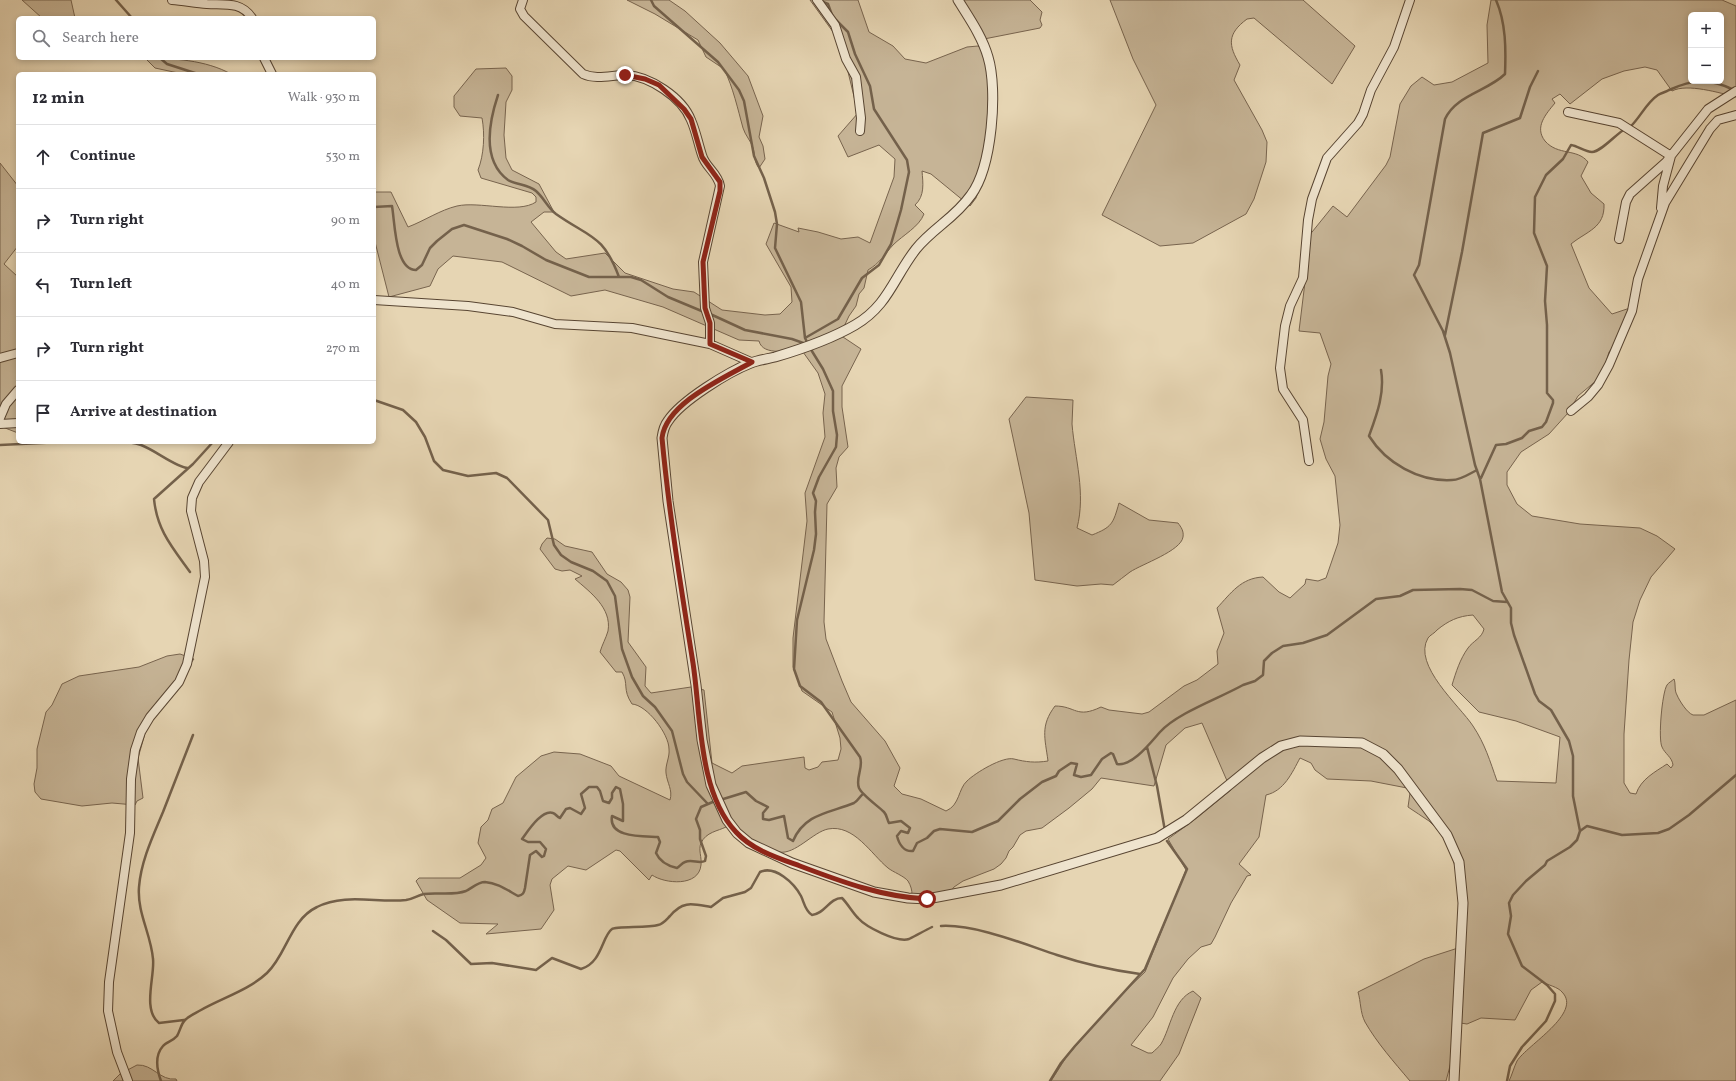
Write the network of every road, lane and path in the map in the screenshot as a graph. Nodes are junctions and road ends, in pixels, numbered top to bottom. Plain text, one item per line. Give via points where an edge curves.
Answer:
1 (172, 0) edge
2 (523, 0) edge
3 (817, 0) edge
4 (958, 0) edge
5 (1410, 0) edge
6 (250, 16) edge
7 (265, 60) edge
8 (271, 72) edge
9 (1736, 91) edge
10 (1568, 112) dead end
11 (1736, 115) edge
12 (860, 130) dead end
13 (1671, 156) junction
14 (1661, 213) junction
15 (1619, 239) dead end
16 (376, 300) edge
17 (710, 344) junction
18 (16, 354) edge
19 (0, 358) edge
20 (752, 362) junction
21 (16, 392) edge
22 (1572, 411) dead end
23 (0, 418) edge
24 (16, 423) edge
25 (0, 424) edge
26 (228, 444) edge
27 (1308, 461) dead end
28 (128, 1081) edge
29 (1454, 1081) edge

1 - 6 street via 206,4 229,3 240,6
2 - 17 street via 520,9 524,16 583,74 628,76 649,81 662,87 690,116 702,157 718,178 720,186 703,262
3 - 12 street via 835,25 846,59 856,77
4 - 20 street via 980,35 992,74 991,130 978,185 954,216 916,249 890,292 871,315 845,331 804,347
5 - 27 street via 1394,47 1371,90 1363,114 1327,158 1312,199 1303,278 1290,306 1280,368 1283,389 1303,420
7 - 8 street
9 - 13 street via 1708,109
10 - 13 street via 1619,123
11 - 14 street via 1718,120 1704,135 1670,192
13 - 14 street via 1663,186
13 - 15 street via 1630,194 1624,208
14 - 22 street via 1638,279 1632,311 1609,365 1598,385
16 - 17 street via 468,306 513,312 555,324 632,328
17 - 20 street
18 - 19 street
20 - 29 street via 690,399 668,419 663,428 662,438 668,501 702,740 715,796 726,820 736,833 757,849 838,880 874,892 927,899 1001,885 1157,838 1186,820 1262,758 1281,746 1300,741 1356,742 1367,745 1383,754 1398,769 1447,835 1459,862 1463,903
21 - 23 street via 6,404
24 - 25 street
26 - 28 street via 199,482 192,498 191,511 204,561 205,577 187,664 179,682 141,732 133,765 130,833 108,982 108,1011 117,1052

